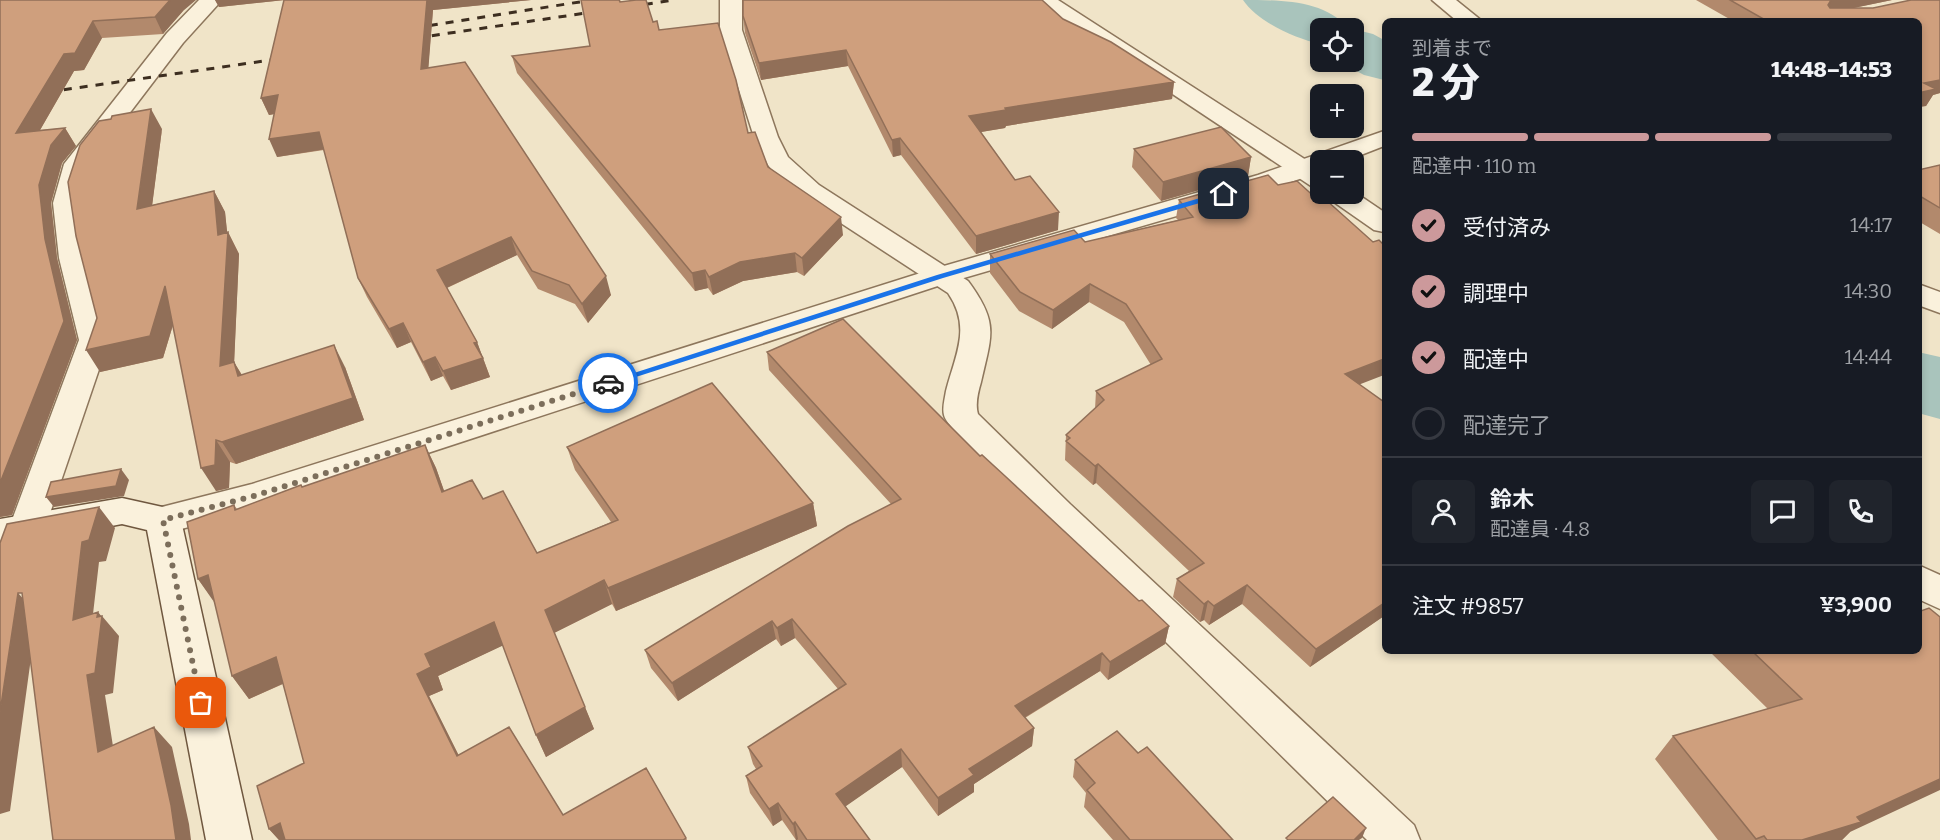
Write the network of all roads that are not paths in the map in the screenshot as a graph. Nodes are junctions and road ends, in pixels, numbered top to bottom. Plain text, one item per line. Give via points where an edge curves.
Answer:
1 (211, 0) edge
2 (731, 0) edge
3 (1044, 0) edge
4 (1442, 0) edge
5 (1467, 18) edge
6 (1382, 139) edge
7 (1356, 150) edge
8 (1310, 163) edge
9 (1310, 169) edge
10 (1355, 204) edge
11 (1382, 223) edge
12 (940, 276) junction
13 (1922, 295) edge
14 (1940, 304) edge
15 (163, 520) junction
16 (13, 530) edge
17 (1922, 583) edge
18 (1940, 594) edge
19 (229, 840) edge
20 (1398, 840) edge

1 - 16 street via 175,38 77,164 66,203 73,258 94,340
2 - 12 street via 730,30 777,160 810,190
3 - 8 street
4 - 5 street
6 - 7 street
9 - 12 street
10 - 11 street
12 - 15 street via 254,496
12 - 20 street via 970,300 975,313 976,351 960,405 966,422
13 - 14 street
15 - 16 street via 122,511
15 - 19 street
17 - 18 street

